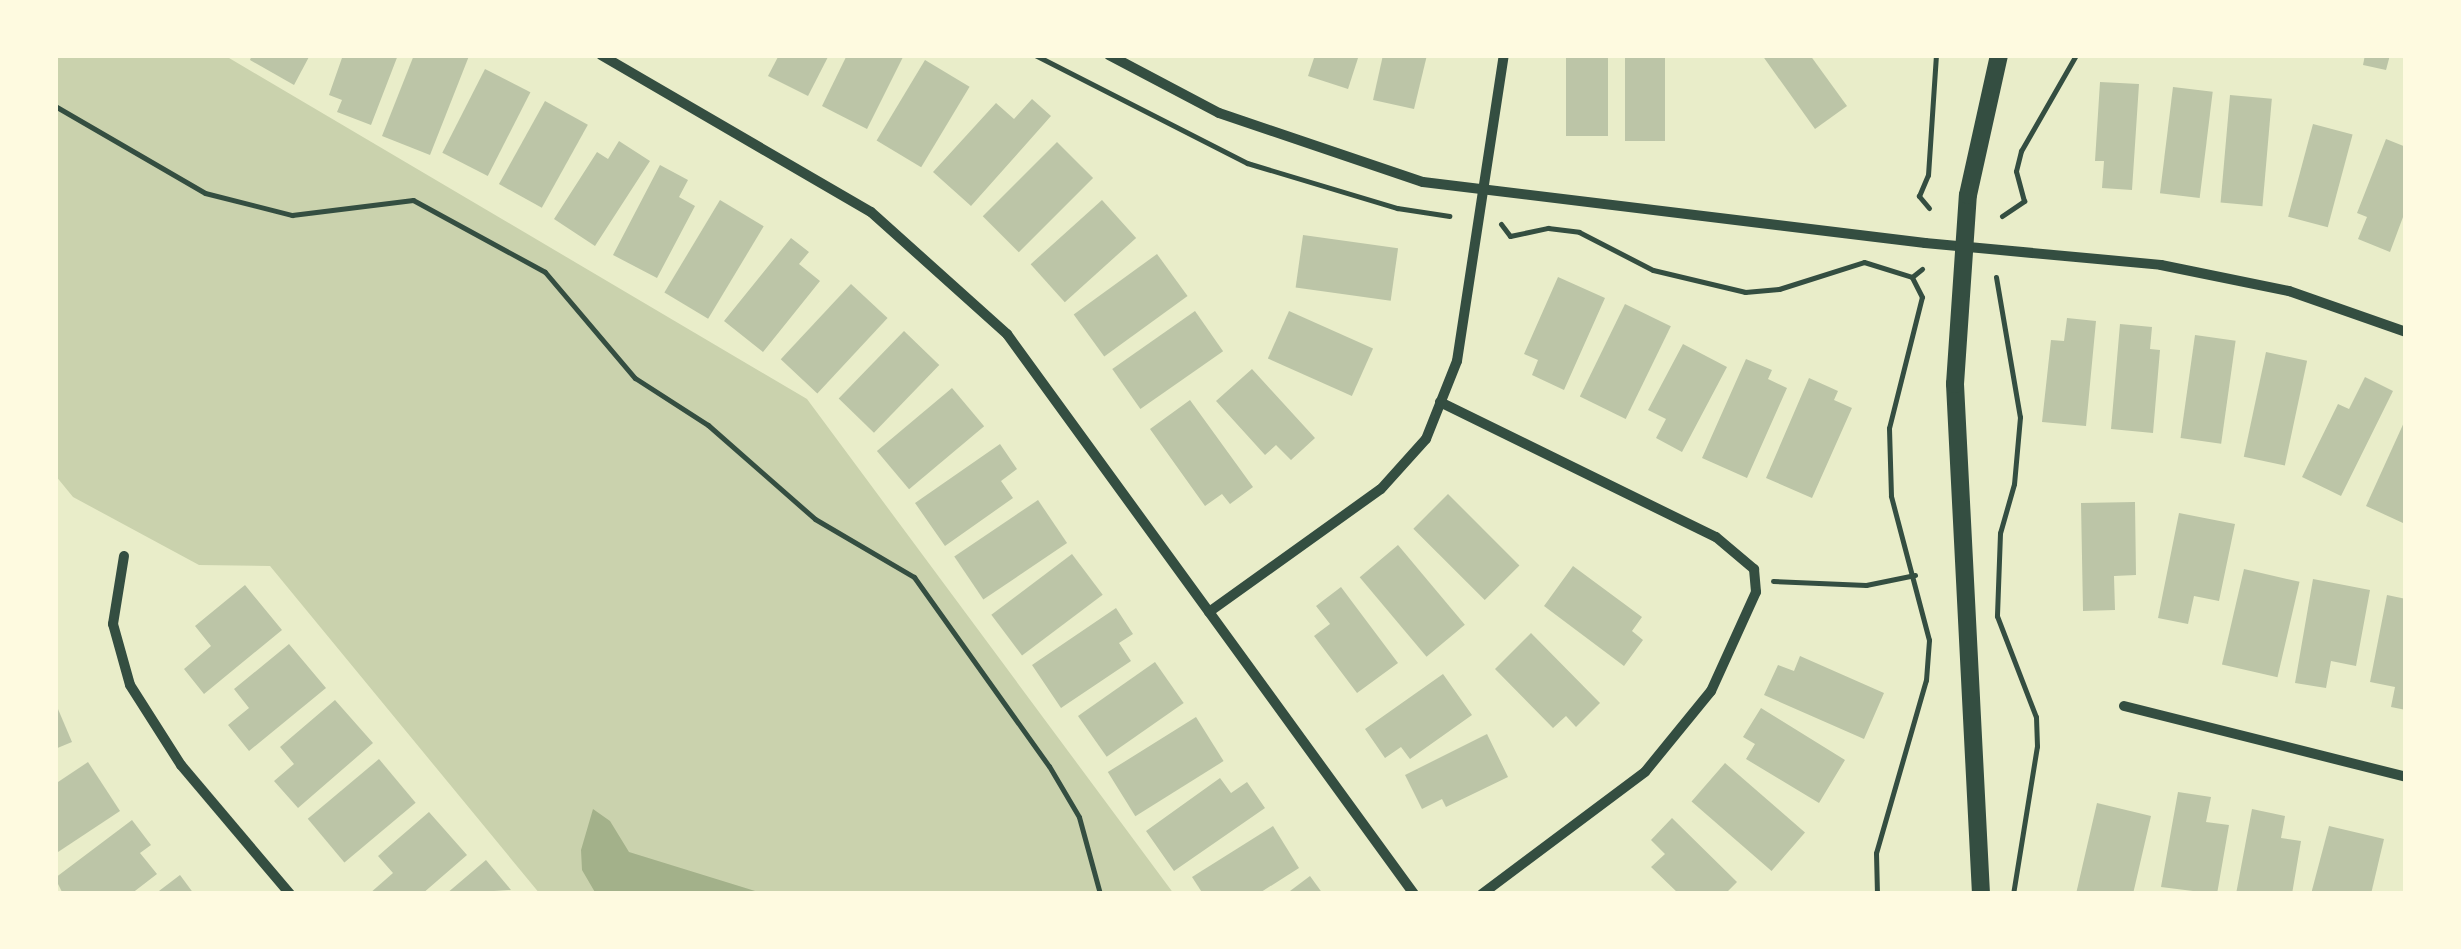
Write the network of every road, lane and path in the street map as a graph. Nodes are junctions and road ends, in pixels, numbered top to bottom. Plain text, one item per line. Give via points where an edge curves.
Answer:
1 (601, 55) edge
2 (1035, 55) edge
3 (1109, 55) edge
4 (1504, 55) edge
5 (1936, 55) edge
6 (1998, 55) edge
7 (2076, 55) edge
8 (55, 106) edge
9 (1482, 193) junction
10 (1928, 208) dead end
11 (1448, 216) dead end
12 (2002, 216) dead end
13 (1501, 224) dead end
14 (1965, 247) junction
15 (1922, 269) dead end
16 (1912, 277) junction
17 (1996, 277) dead end
18 (2406, 332) edge
19 (1440, 402) junction
20 (124, 556) dead end
21 (1754, 574) junction
22 (1915, 575) junction
23 (1209, 612) junction
24 (2124, 706) dead end
25 (2406, 777) edge
26 (290, 894) edge
27 (1100, 894) edge
28 (1414, 894) edge
29 (1482, 894) edge
30 (1877, 894) edge
31 (1981, 894) edge
32 (2014, 894) edge

1 - 23 street via 871,212 944,273 1006,334
2 - 11 path via 1247,163 1397,208
3 - 9 street via 1219,112 1346,160
4 - 9 street
5 - 10 path via 1928,174 1919,196
6 - 14 street via 1968,196
7 - 12 path via 2021,151 2016,171 2024,201
8 - 27 path via 205,194 292,215 412,200 545,272 635,378 708,426 815,519 914,576 1069,800
9 - 14 street
9 - 19 street via 1457,360
13 - 16 path via 1510,236 1548,228 1579,232 1653,270 1745,292 1779,289 1864,262
14 - 18 street via 2161,265 2290,291
14 - 31 street via 1955,384
15 - 16 path
16 - 22 path via 1922,297 1890,428 1891,496
17 - 32 path via 2020,417 2014,484 2000,533 1997,616 2036,718 2037,746
19 - 21 street via 1716,537
19 - 23 street via 1426,439 1380,489
20 - 26 street via 113,624 130,684 181,765
21 - 22 path via 1866,585
21 - 29 street via 1756,592 1710,691 1645,772
22 - 30 path via 1928,640 1926,680 1876,852
23 - 28 street
24 - 25 street

